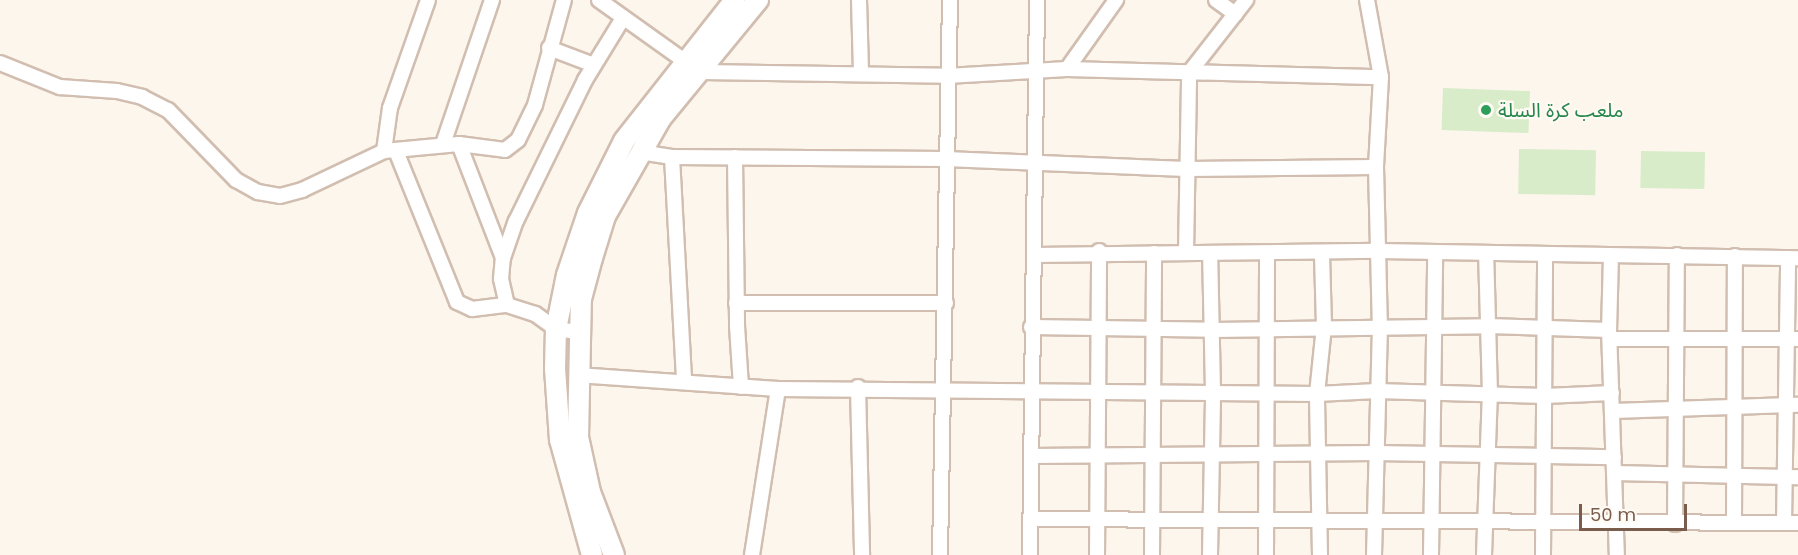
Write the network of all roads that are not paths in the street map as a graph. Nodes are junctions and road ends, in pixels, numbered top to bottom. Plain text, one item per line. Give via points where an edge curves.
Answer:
1 (428, 0) edge
2 (492, 0) edge
3 (564, 0) edge
4 (599, 0) edge
5 (735, 0) edge
6 (758, 0) edge
7 (859, 0) edge
8 (950, 0) edge
9 (1037, 0) edge
10 (1116, 0) edge
11 (1216, 0) edge
12 (1246, 0) edge
13 (1367, 0) edge
14 (1235, 14) junction
15 (623, 18) junction
16 (549, 48) junction
17 (686, 62) junction
18 (0, 63) edge
19 (594, 64) junction
20 (1067, 69) junction
21 (702, 72) junction
22 (1036, 73) junction
23 (1189, 73) junction
24 (861, 74) junction
25 (947, 76) junction
26 (1381, 77) junction
27 (444, 144) junction
28 (459, 144) junction
29 (390, 151) junction
30 (640, 152) junction
31 (672, 157) junction
32 (735, 157) junction
33 (946, 159) junction
34 (1036, 163) junction
35 (1376, 167) junction
36 (1187, 169) junction
37 (1099, 251) junction
38 (1380, 251) junction
39 (1154, 253) junction
40 (1186, 253) junction
41 (1210, 253) junction
42 (1267, 253) junction
43 (1322, 253) junction
44 (1435, 254) junction
45 (1486, 254) junction
46 (1035, 255) junction
47 (1545, 255) junction
48 (1611, 255) junction
49 (1677, 255) junction
50 (1735, 256) junction
51 (503, 258) junction
52 (1793, 258) edge
53 (736, 303) junction
54 (946, 303) junction
55 (507, 305) junction
56 (1324, 326) junction
57 (1380, 326) junction
58 (1489, 326) junction
59 (1031, 327) junction
60 (1434, 327) junction
61 (1545, 327) junction
62 (556, 328) junction
63 (1096, 328) junction
64 (1268, 328) junction
65 (1153, 329) junction
66 (1213, 330) junction
67 (579, 332) junction
68 (1609, 335) junction
69 (1675, 338) junction
70 (1734, 338) junction
71 (1792, 339) edge
72 (577, 375) junction
73 (684, 382) junction
74 (741, 387) junction
75 (858, 387) junction
76 (778, 389) junction
77 (945, 390) junction
78 (1377, 391) junction
79 (1032, 392) junction
80 (1098, 392) junction
81 (1213, 392) junction
82 (1433, 392) junction
83 (1153, 393) junction
84 (1265, 393) junction
85 (1612, 393) junction
86 (1317, 394) junction
87 (1490, 394) junction
88 (1544, 396) junction
89 (1792, 405) edge
90 (1736, 406) junction
91 (1676, 409) junction
92 (1613, 411) junction
93 (1321, 453) junction
94 (1376, 453) junction
95 (1097, 454) junction
96 (1154, 454) junction
97 (1433, 454) junction
98 (1488, 454) junction
99 (1265, 455) junction
100 (1032, 456) junction
101 (1212, 456) junction
102 (1544, 456) junction
103 (1614, 457) junction
104 (1615, 473) junction
105 (1675, 475) junction
106 (1734, 477) junction
107 (1791, 477) edge
108 (1374, 518) junction
109 (1432, 518) junction
110 (1030, 519) junction
111 (1211, 519) junction
112 (1097, 520) junction
113 (1153, 520) junction
114 (1265, 520) junction
115 (1321, 520) junction
116 (1485, 520) junction
117 (1616, 520) junction
118 (1543, 521) junction
119 (1734, 523) junction
120 (1791, 523) edge
121 (1675, 524) junction
122 (592, 555) edge
123 (614, 555) edge
124 (752, 555) edge
125 (862, 555) edge
126 (940, 555) edge
127 (1030, 555) edge
128 (1097, 555) edge
129 (1152, 555) edge
130 (1210, 555) edge
131 (1266, 555) edge
132 (1320, 555) edge
133 (1374, 555) edge
134 (1431, 555) edge
135 (1484, 555) edge
136 (1543, 555) edge
137 (1617, 555) edge

1 - 29 street via 390,108
2 - 27 street
3 - 16 street
4 - 15 street
5 - 17 main road
6 - 21 main road
7 - 24 street
8 - 25 street
9 - 22 street
10 - 20 street
11 - 14 street
12 - 14 street
13 - 26 street
14 - 23 street
15 - 17 street
15 - 19 street
16 - 19 street
16 - 28 street via 535,105 518,140 505,150 496,151
17 - 62 main road via 624,141 588,213 567,275
18 - 29 street via 60,87 117,91 168,110 236,180 258,192 280,196 302,190
19 - 51 street via 516,221
20 - 22 street
20 - 23 street
21 - 24 street
21 - 30 main road via 661,118
22 - 25 street
22 - 34 street
23 - 26 street
23 - 36 street
24 - 25 street
25 - 33 street
26 - 35 street
27 - 28 street
27 - 29 street
28 - 51 street
29 - 55 street via 457,302 472,309
30 - 31 street
30 - 67 main road via 605,216 581,299
31 - 32 street
31 - 73 street
32 - 33 street
32 - 53 street
33 - 34 street
33 - 54 street
34 - 36 street
34 - 46 street
35 - 36 street
35 - 38 street
36 - 40 street
37 - 39 street
37 - 46 street
37 - 63 street
38 - 43 street
38 - 44 street
38 - 57 street
39 - 40 street
39 - 65 street
40 - 41 street
41 - 42 street
41 - 66 street
42 - 43 street
42 - 64 street
43 - 56 street
44 - 45 street
44 - 60 street
45 - 47 street
45 - 58 street
46 - 59 street
47 - 48 street
47 - 61 street
48 - 49 street
48 - 68 street
49 - 50 street
49 - 69 street
50 - 52 street
50 - 70 street
51 - 55 street via 501,279
52 - 71 street
53 - 54 street
53 - 74 street
54 - 77 street
55 - 62 street via 535,314
56 - 57 street
56 - 64 street
56 - 86 street
57 - 60 street
57 - 78 street
58 - 60 street
58 - 61 street
58 - 87 street
59 - 63 street
59 - 79 street
60 - 82 street
61 - 68 street
61 - 88 street
62 - 67 street
62 - 122 main road via 560,440
63 - 65 street
63 - 80 street
64 - 66 street
64 - 84 street
65 - 66 street
65 - 83 street
66 - 81 street
67 - 72 main road
68 - 69 street
68 - 85 street
69 - 70 street
69 - 91 street
70 - 71 street
70 - 90 street
71 - 89 street
72 - 73 street
72 - 123 main road via 578,437 590,492
73 - 74 street
74 - 76 street
75 - 76 street
75 - 77 street
75 - 125 street
76 - 124 street
77 - 79 street
77 - 126 street
78 - 82 street
78 - 86 street
78 - 94 street
79 - 80 street
79 - 100 street
80 - 83 street
80 - 95 street
81 - 83 street
81 - 84 street
81 - 101 street
82 - 87 street
82 - 97 street
83 - 96 street
84 - 86 street
84 - 99 street
85 - 88 street
85 - 92 street
86 - 93 street
87 - 88 street
87 - 98 street
88 - 102 street
89 - 90 street
89 - 107 street
90 - 91 street
90 - 106 street
91 - 92 street
91 - 105 street
92 - 103 street
93 - 94 street
93 - 99 street
93 - 115 street
94 - 97 street
94 - 108 street
95 - 96 street
95 - 100 street
95 - 112 street
96 - 101 street
96 - 113 street
97 - 98 street
97 - 109 street
98 - 102 street
98 - 116 street
99 - 101 street
99 - 114 street
100 - 110 street
101 - 111 street
102 - 103 street
102 - 118 street
103 - 104 street
104 - 105 street
104 - 117 street
105 - 106 street
105 - 121 street
106 - 107 street
106 - 119 street
107 - 120 street
108 - 109 street
108 - 115 street
108 - 133 street
109 - 116 street
109 - 134 street
110 - 112 street
110 - 127 street
111 - 113 street
111 - 114 street
111 - 130 street
112 - 113 street
112 - 128 street
113 - 129 street
114 - 115 street
114 - 131 street
115 - 132 street
116 - 118 street
116 - 135 street
117 - 118 street
117 - 121 street
117 - 137 street
118 - 136 street
119 - 120 street
119 - 121 street

